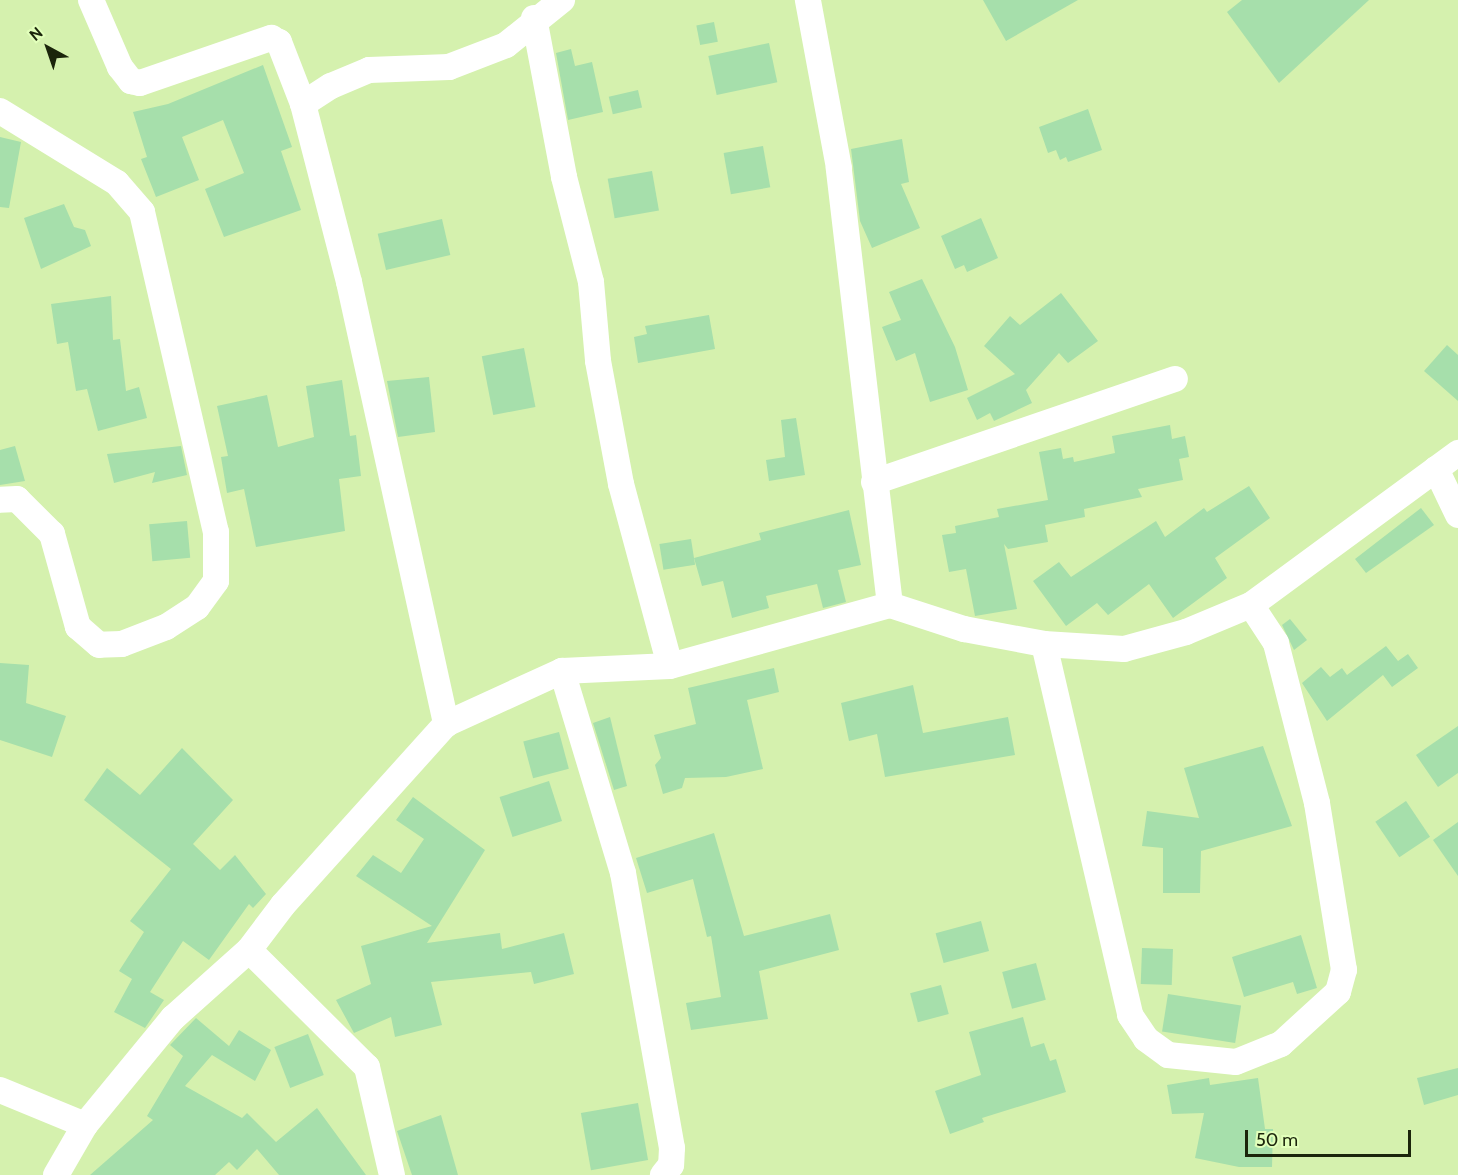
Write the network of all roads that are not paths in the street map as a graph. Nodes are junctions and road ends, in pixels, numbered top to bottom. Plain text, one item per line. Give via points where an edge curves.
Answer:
1 (91, 0) edge
2 (562, 0) edge
3 (808, 0) edge
4 (534, 18) junction
5 (303, 104) junction
6 (0, 111) edge
7 (1175, 379) dead end
8 (1458, 453) edge
9 (1436, 469) junction
10 (874, 482) junction
11 (0, 500) edge
12 (1458, 514) edge
13 (890, 605) junction
14 (1251, 605) junction
15 (1044, 644) junction
16 (670, 666) junction
17 (562, 671) junction
18 (446, 724) junction
19 (249, 950) junction
20 (0, 1090) edge
21 (85, 1125) junction
22 (57, 1175) edge
23 (392, 1175) edge
24 (663, 1175) edge

1 - 5 street via 131,81 140,84 276,38
2 - 4 street
3 - 10 street via 839,168
4 - 5 street via 506,45 449,67 369,70
4 - 16 street via 564,177 591,282 598,361 621,484
5 - 18 street via 349,282
6 - 11 street via 117,183 142,212 216,532 216,581 197,607 166,627 123,644 99,645 78,627 52,534 17,499
7 - 10 street
8 - 9 street
9 - 12 street
9 - 14 street
10 - 13 street
13 - 15 street via 964,628
13 - 16 street
14 - 15 street via 1186,633 1124,649
14 - 15 street via 1276,643 1315,792 1344,970 1338,992 1307,1022 1281,1044 1236,1062 1168,1055 1146,1039 1130,1015
16 - 17 street
17 - 18 street
17 - 24 street via 623,873 672,1148 671,1165
18 - 19 street via 283,905
19 - 21 street via 173,1018
19 - 23 street via 367,1067
20 - 21 street
21 - 22 street

